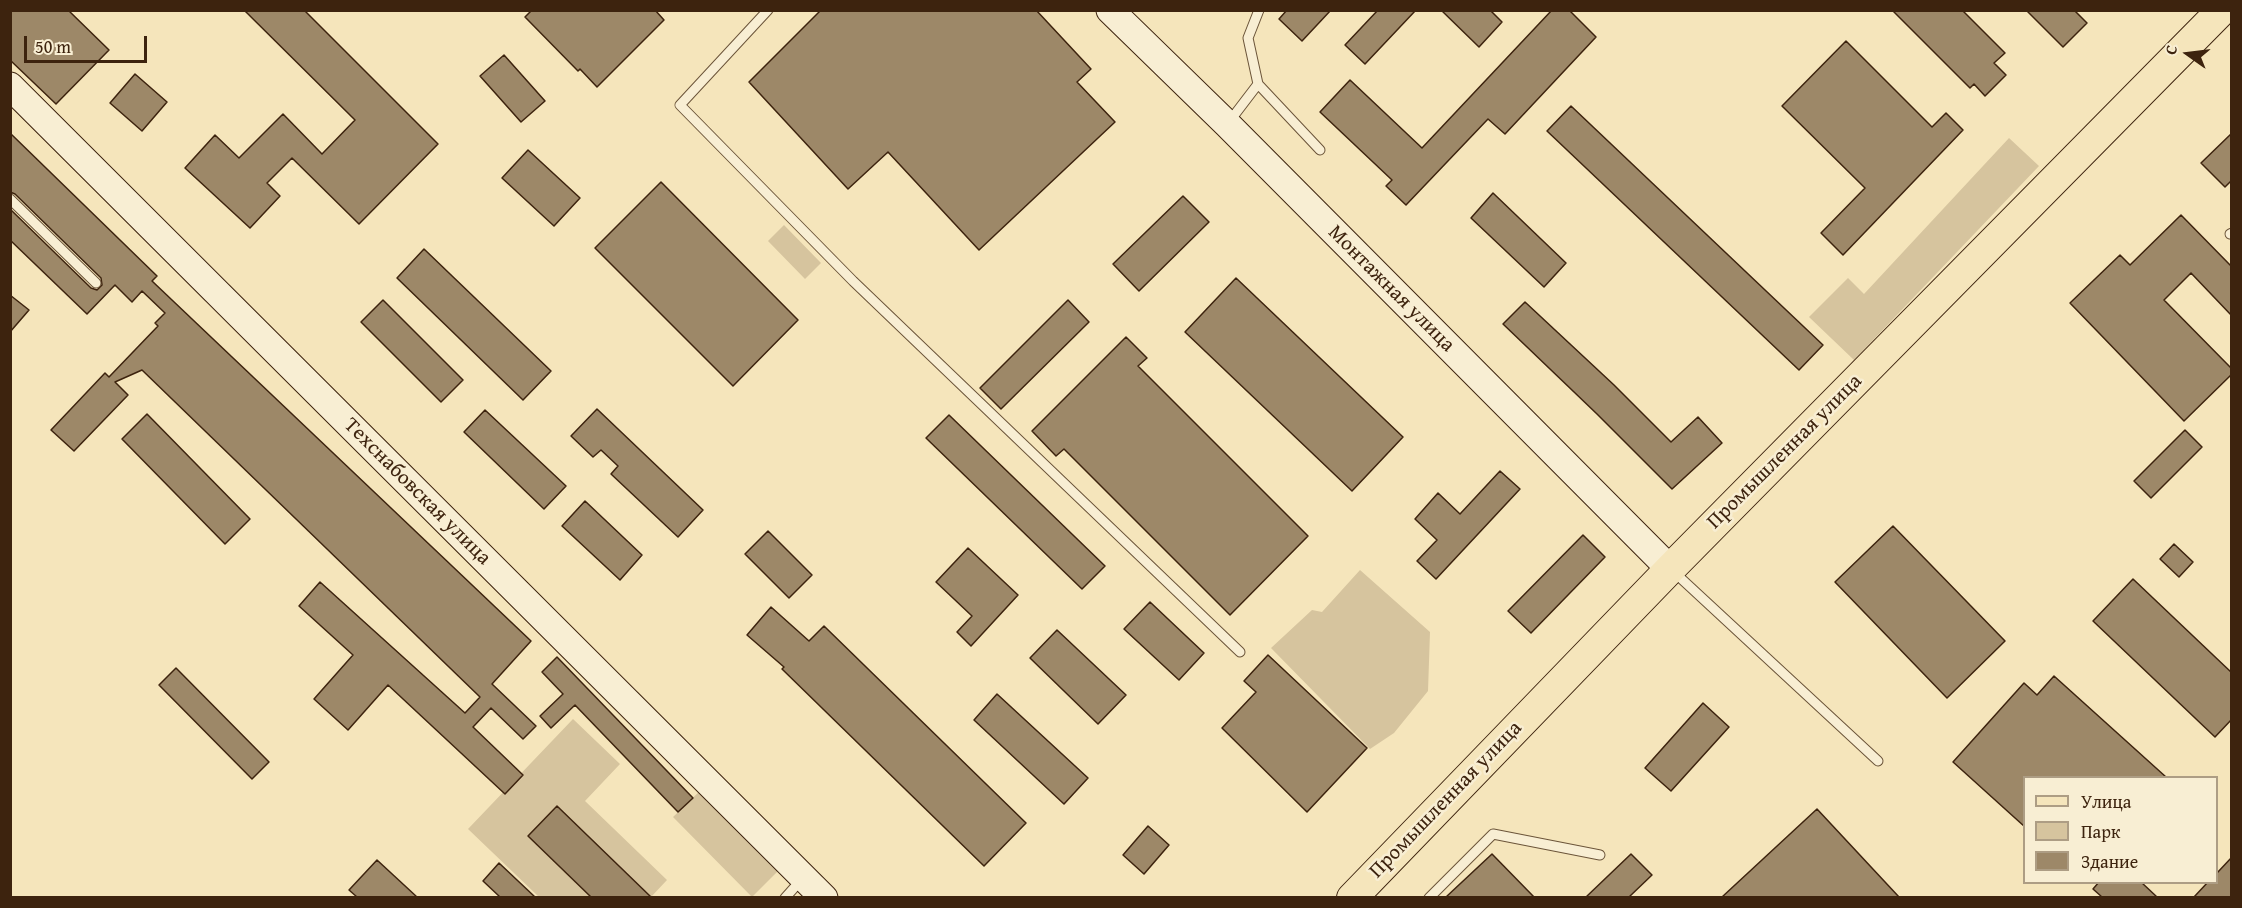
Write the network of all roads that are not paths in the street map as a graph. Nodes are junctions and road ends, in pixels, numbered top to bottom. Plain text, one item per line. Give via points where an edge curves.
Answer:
1 (768, 10) edge
2 (1110, 10) edge
3 (1259, 10) edge
4 (2222, 10) edge
5 (1258, 84) junction
6 (10, 86) edge
7 (1227, 124) junction
8 (1320, 150) dead end
9 (10, 199) edge
10 (96, 283) dead end
11 (1670, 569) junction
12 (1240, 652) dead end
13 (1878, 761) dead end
14 (1600, 855) dead end
15 (804, 877) junction
16 (786, 897) edge
17 (824, 897) edge
18 (1352, 897) edge
19 (1429, 897) edge

1 - 12 lane via 680,105 853,281
2 - 7 street, Монтажная улица
3 - 5 lane via 1248,38
4 - 11 main road, Промышленная улица
5 - 7 lane
5 - 8 lane
6 - 15 street, Техснабовская улица
7 - 11 street, Монтажная улица
9 - 10 lane
11 - 13 lane
11 - 18 main road, Промышленная улица
14 - 19 lane via 1493,834
15 - 16 lane
15 - 17 street, Техснабовская улица

